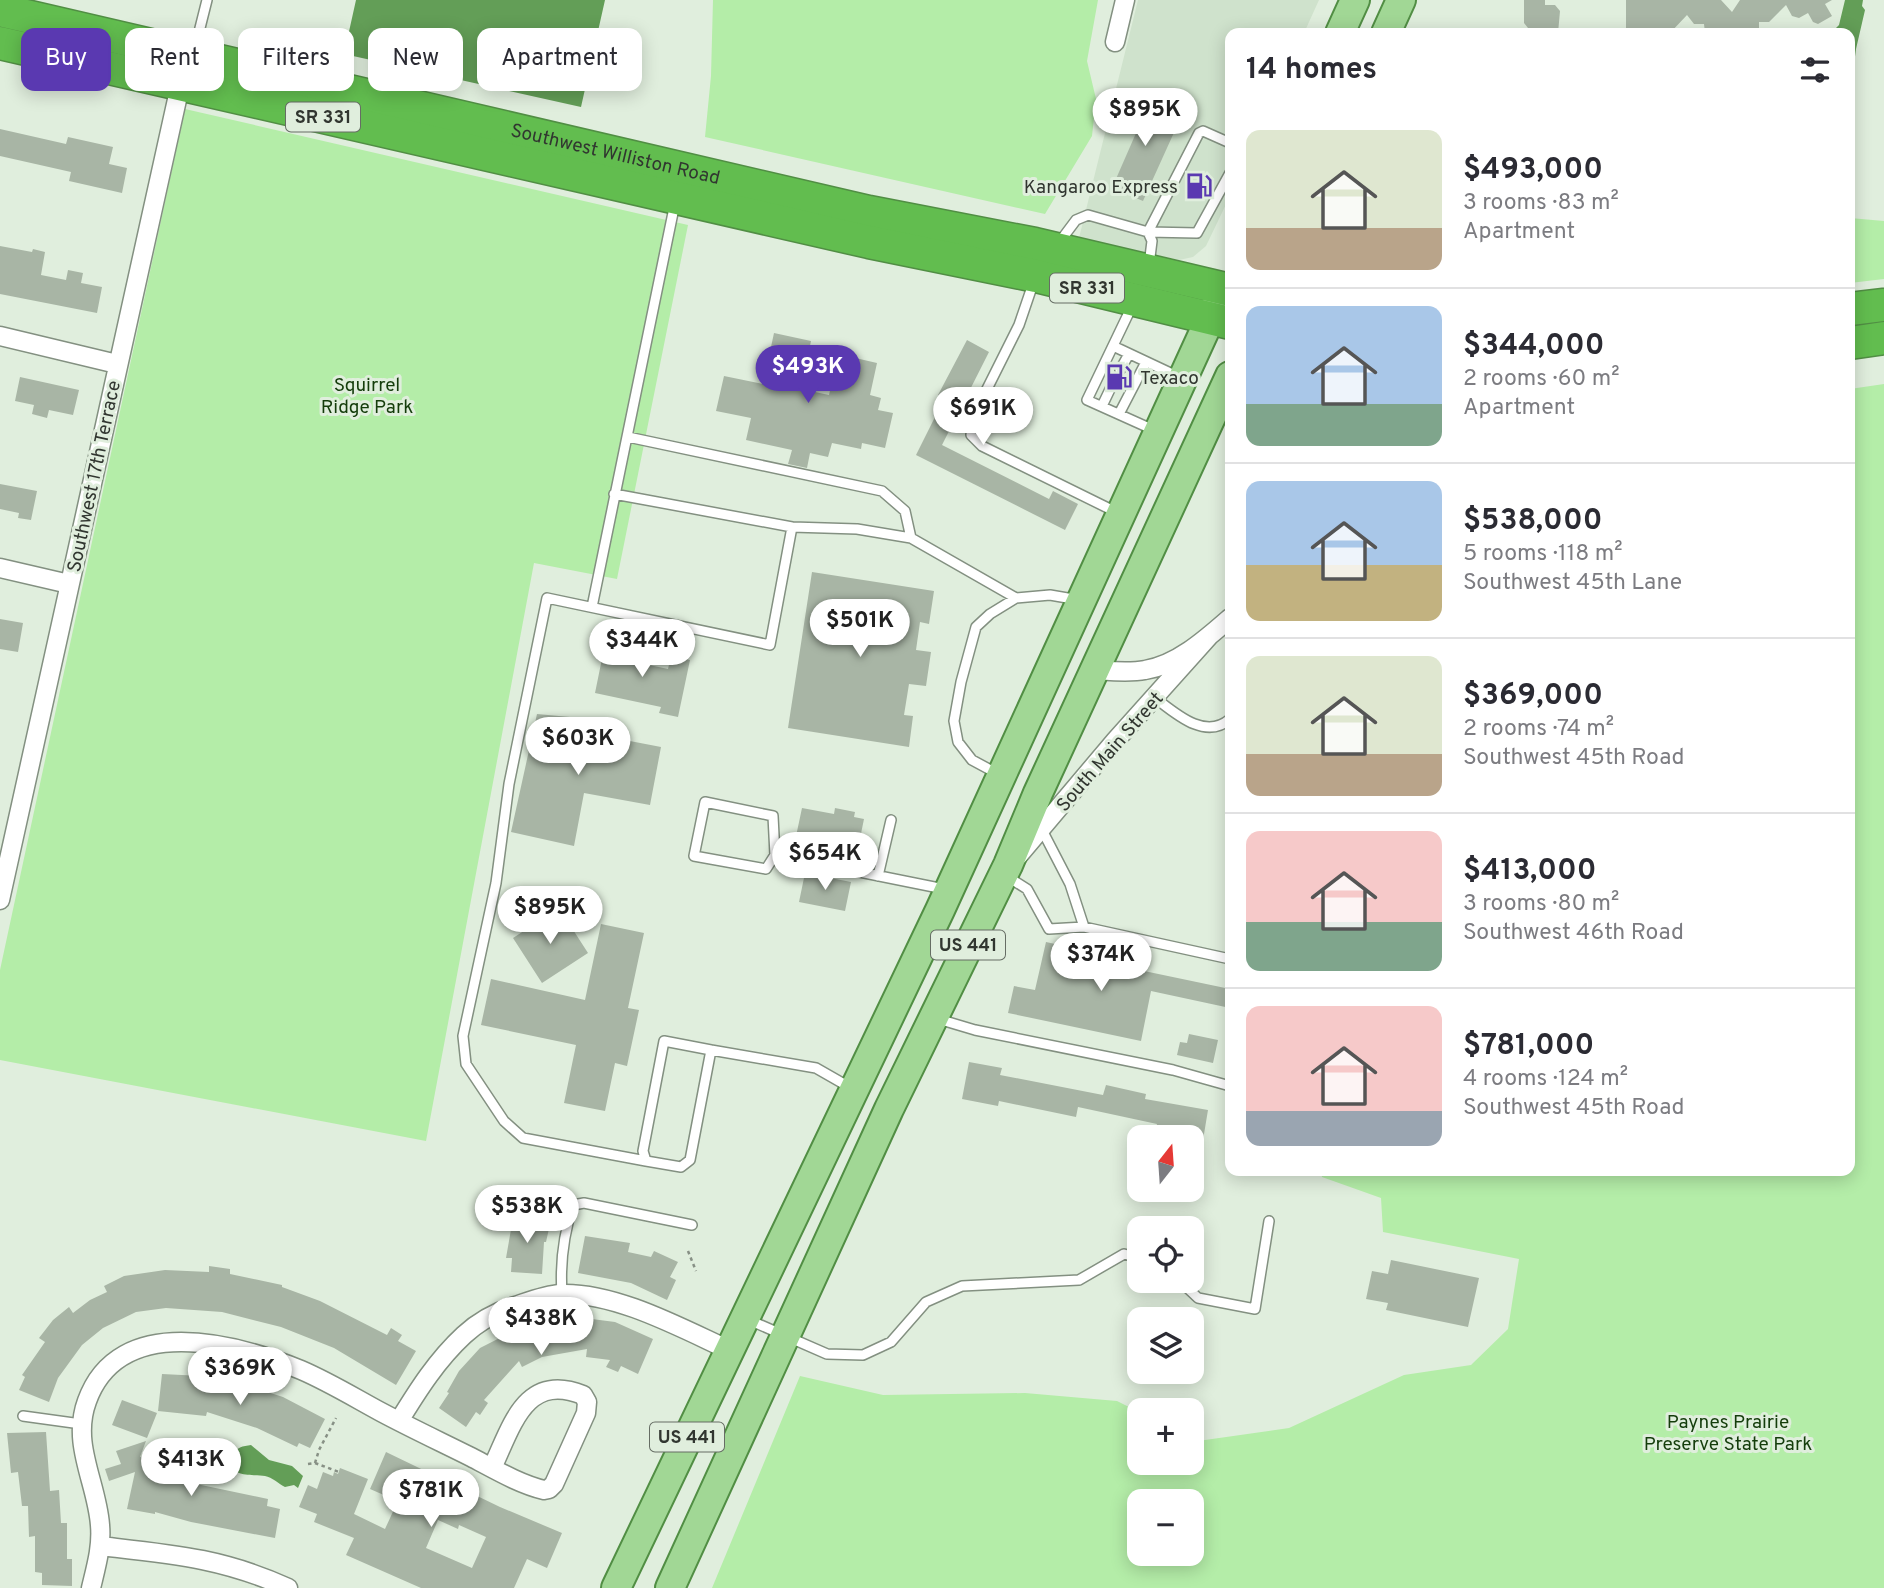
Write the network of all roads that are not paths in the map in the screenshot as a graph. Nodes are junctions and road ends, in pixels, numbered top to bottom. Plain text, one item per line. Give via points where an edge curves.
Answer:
1 (207, 0) edge
2 (1125, 0) edge
3 (1355, 0) edge
4 (1401, 0) edge
5 (0, 10) edge
6 (200, 28) edge
7 (1342, 28) edge
8 (1388, 28) edge
9 (125, 39) edge
10 (1115, 42) dead end
11 (0, 43) edge
12 (224, 63) edge
13 (125, 71) edge
14 (178, 91) edge
15 (215, 91) edge
16 (1225, 140) edge
17 (1225, 182) edge
18 (680, 183) junction
19 (1148, 232) junction
20 (1055, 248) junction
21 (1148, 270) junction
22 (1036, 276) junction
23 (1225, 283) edge
24 (1225, 298) edge
25 (1136, 299) junction
26 (1884, 304) edge
27 (1855, 308) edge
28 (1220, 320) edge
29 (0, 337) edge
30 (1884, 338) edge
31 (1855, 342) edge
32 (1113, 346) junction
33 (1129, 354) junction
34 (1146, 362) junction
35 (117, 364) junction
36 (1120, 370) dead end
37 (1182, 379) junction
38 (1113, 383) dead end
39 (1225, 387) edge
40 (1102, 407) junction
41 (1119, 414) junction
42 (1158, 432) junction
43 (628, 437) junction
44 (614, 494) junction
45 (1121, 515) junction
46 (792, 527) junction
47 (911, 538) junction
48 (0, 568) edge
49 (69, 584) junction
50 (1016, 598) junction
51 (1082, 600) junction
52 (592, 607) junction
53 (1225, 622) edge
54 (1210, 635) junction
55 (1095, 670) junction
56 (1154, 697) junction
57 (1225, 723) edge
58 (1024, 727) junction
59 (1002, 776) junction
60 (1038, 793) junction
61 (891, 820) dead end
62 (1042, 830) junction
63 (5, 852) edge
64 (775, 855) junction
65 (1005, 870) junction
66 (878, 876) junction
67 (949, 890) junction
68 (0, 900) edge
69 (1084, 927) junction
70 (1225, 958) edge
71 (933, 1017) junction
72 (711, 1050) junction
73 (1225, 1085) edge
74 (855, 1090) junction
75 (889, 1109) junction
76 (646, 1161) junction
77 (1269, 1222) dead end
78 (692, 1225) dead end
79 (1127, 1255) edge
80 (1193, 1293) edge
81 (562, 1294) junction
82 (744, 1318) junction
83 (786, 1336) junction
84 (729, 1350) junction
85 (771, 1369) junction
86 (23, 1416) dead end
87 (399, 1420) junction
88 (81, 1424) junction
89 (492, 1468) junction
90 (100, 1546) junction
91 (92, 1588) edge
92 (288, 1588) edge
93 (616, 1588) edge
94 (670, 1588) edge

1 - 6 lane
2 - 10 street
3 - 7 main road
4 - 8 main road
5 - 9 highway, Southwest Williston Road / SR 331
11 - 13 highway, Southwest Williston Road / SR 331
12 - 18 highway, Southwest Williston Road / SR 331
14 - 35 street, Southwest 17th Terrace
15 - 18 highway, Southwest Williston Road / SR 331
16 - 19 lane via 1199,133
17 - 19 lane via 1197,233
18 - 20 highway, Southwest Williston Road / SR 331 via 869,212
18 - 22 highway, Southwest Williston Road / SR 331 via 869,243
18 - 43 lane
19 - 20 lane via 1088,215 1076,220
19 - 21 lane via 1152,254
20 - 21 highway, Southwest Williston Road / SR 331
21 - 23 highway, Southwest Williston Road / SR 331
22 - 25 highway, Southwest Williston Road / SR 331
22 - 45 lane via 1019,324 973,418 971,435 982,446
24 - 28 main road, US 441
25 - 28 highway, Southwest Williston Road / SR 331
25 - 32 lane
26 - 27 highway
28 - 37 main road, US 441
29 - 35 street
30 - 31 highway
32 - 33 lane
32 - 40 lane via 1087,400
33 - 34 lane
33 - 36 lane
34 - 37 lane
34 - 41 lane
35 - 49 street, Southwest 17th Terrace
37 - 42 main road, US 441
38 - 40 lane
39 - 55 main road, US 441
40 - 41 lane
41 - 42 lane
42 - 45 main road, US 441
43 - 44 lane
43 - 47 lane via 882,491 905,511
44 - 46 lane
44 - 52 lane
45 - 51 main road, US 441
46 - 47 lane via 857,529
46 - 52 lane via 770,645
47 - 50 lane
48 - 49 street
49 - 63 street, Southwest 17th Terrace
50 - 51 lane via 1051,595
50 - 59 lane via 976,627 954,721 958,742 972,760
51 - 58 main road, US 441
52 - 76 lane via 547,598 509,784 496,883 463,1036 466,1064 504,1121 523,1139
53 - 54 street, South Main Street
54 - 55 street, South Main Street via 1159,667
54 - 56 street, South Main Street
55 - 58 main road via 1053,695
55 - 60 main road, US 441
56 - 57 lane via 1185,721 1205,727
56 - 62 street, South Main Street
58 - 59 main road, US 441
59 - 60 main road
59 - 67 main road, US 441
60 - 65 main road, US 441
61 - 66 lane
62 - 65 street, South Main Street
62 - 69 lane via 1070,884
63 - 68 street, Southwest 17th Terrace
64 - 64 lane via 766,869 694,856 705,802 773,816
64 - 66 lane
65 - 69 lane via 1027,889 1049,929
65 - 71 main road, US 441
66 - 67 lane
67 - 74 main road, US 441
69 - 70 lane
71 - 73 lane
71 - 75 main road, US 441
72 - 74 lane via 816,1068
72 - 76 lane via 690,1160 681,1167
72 - 76 lane via 664,1041 643,1151
74 - 75 main road
74 - 82 main road, US 441
75 - 83 main road, US 441
77 - 80 lane via 1255,1309 1198,1298
78 - 81 lane via 584,1203 573,1205
79 - 83 lane via 1079,1280 962,1286 926,1302 891,1342 863,1355 827,1354
81 - 84 street via 592,1297 654,1316
81 - 87 street via 500,1311 465,1334 434,1368
82 - 83 lane
82 - 84 main road, US 441
83 - 85 main road, US 441
84 - 85 main road
84 - 93 main road, US 441
85 - 94 main road, US 441
86 - 88 lane
87 - 88 street via 264,1357 171,1342 134,1349 102,1371
87 - 89 street
88 - 90 street
89 - 89 street via 527,1401 559,1388 583,1395 586,1413 549,1489 536,1488
90 - 91 street
90 - 92 street via 226,1564

